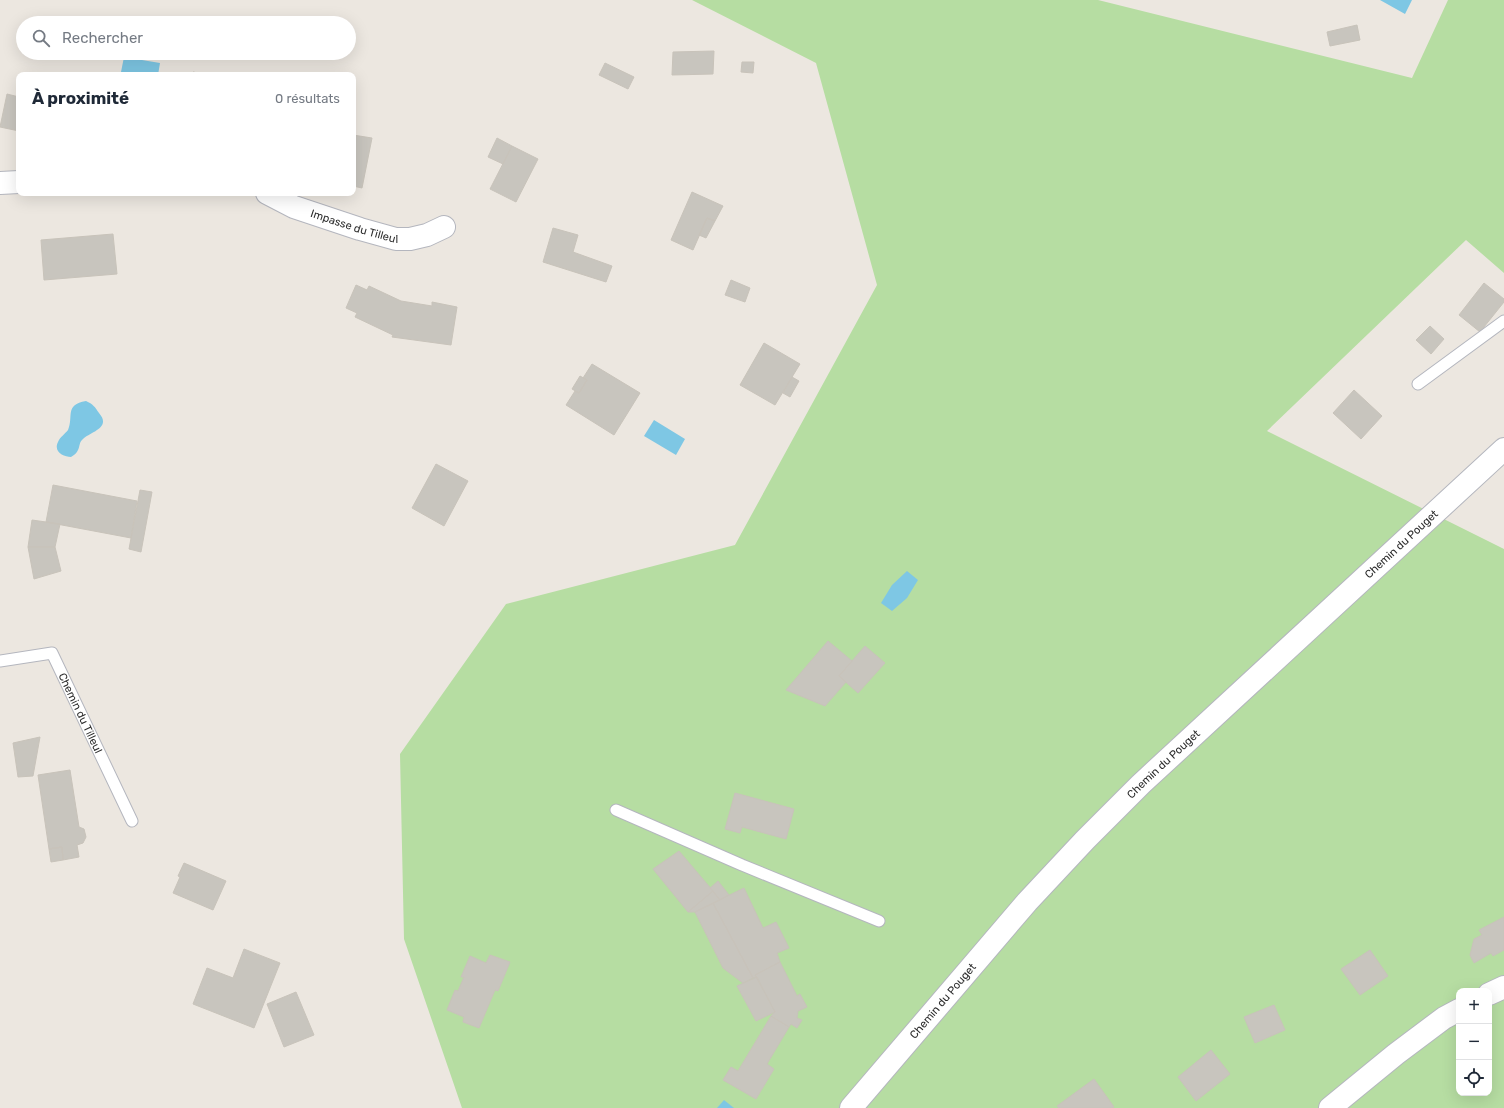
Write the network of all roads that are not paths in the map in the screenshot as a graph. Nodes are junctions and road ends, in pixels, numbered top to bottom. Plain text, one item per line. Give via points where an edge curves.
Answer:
1 (16, 182) edge
2 (0, 183) edge
3 (273, 196) edge
4 (444, 227) dead end
5 (1504, 321) edge
6 (1418, 384) dead end
7 (1504, 449) edge
8 (0, 660) edge
9 (616, 810) dead end
10 (132, 821) dead end
11 (879, 921) dead end
12 (1504, 987) edge
13 (1492, 993) edge
14 (1456, 1012) edge
15 (851, 1108) edge
16 (1330, 1108) edge

1 - 2 street
3 - 4 street, Impasse du Tilleul via 294,206 396,239 427,235
5 - 6 lane
7 - 15 street, Chemin du Pouget via 1141,784 1085,840 1027,902
8 - 10 lane, Chemin du Tilleul via 52,653
9 - 11 lane
12 - 13 street
14 - 16 street via 1396,1054

